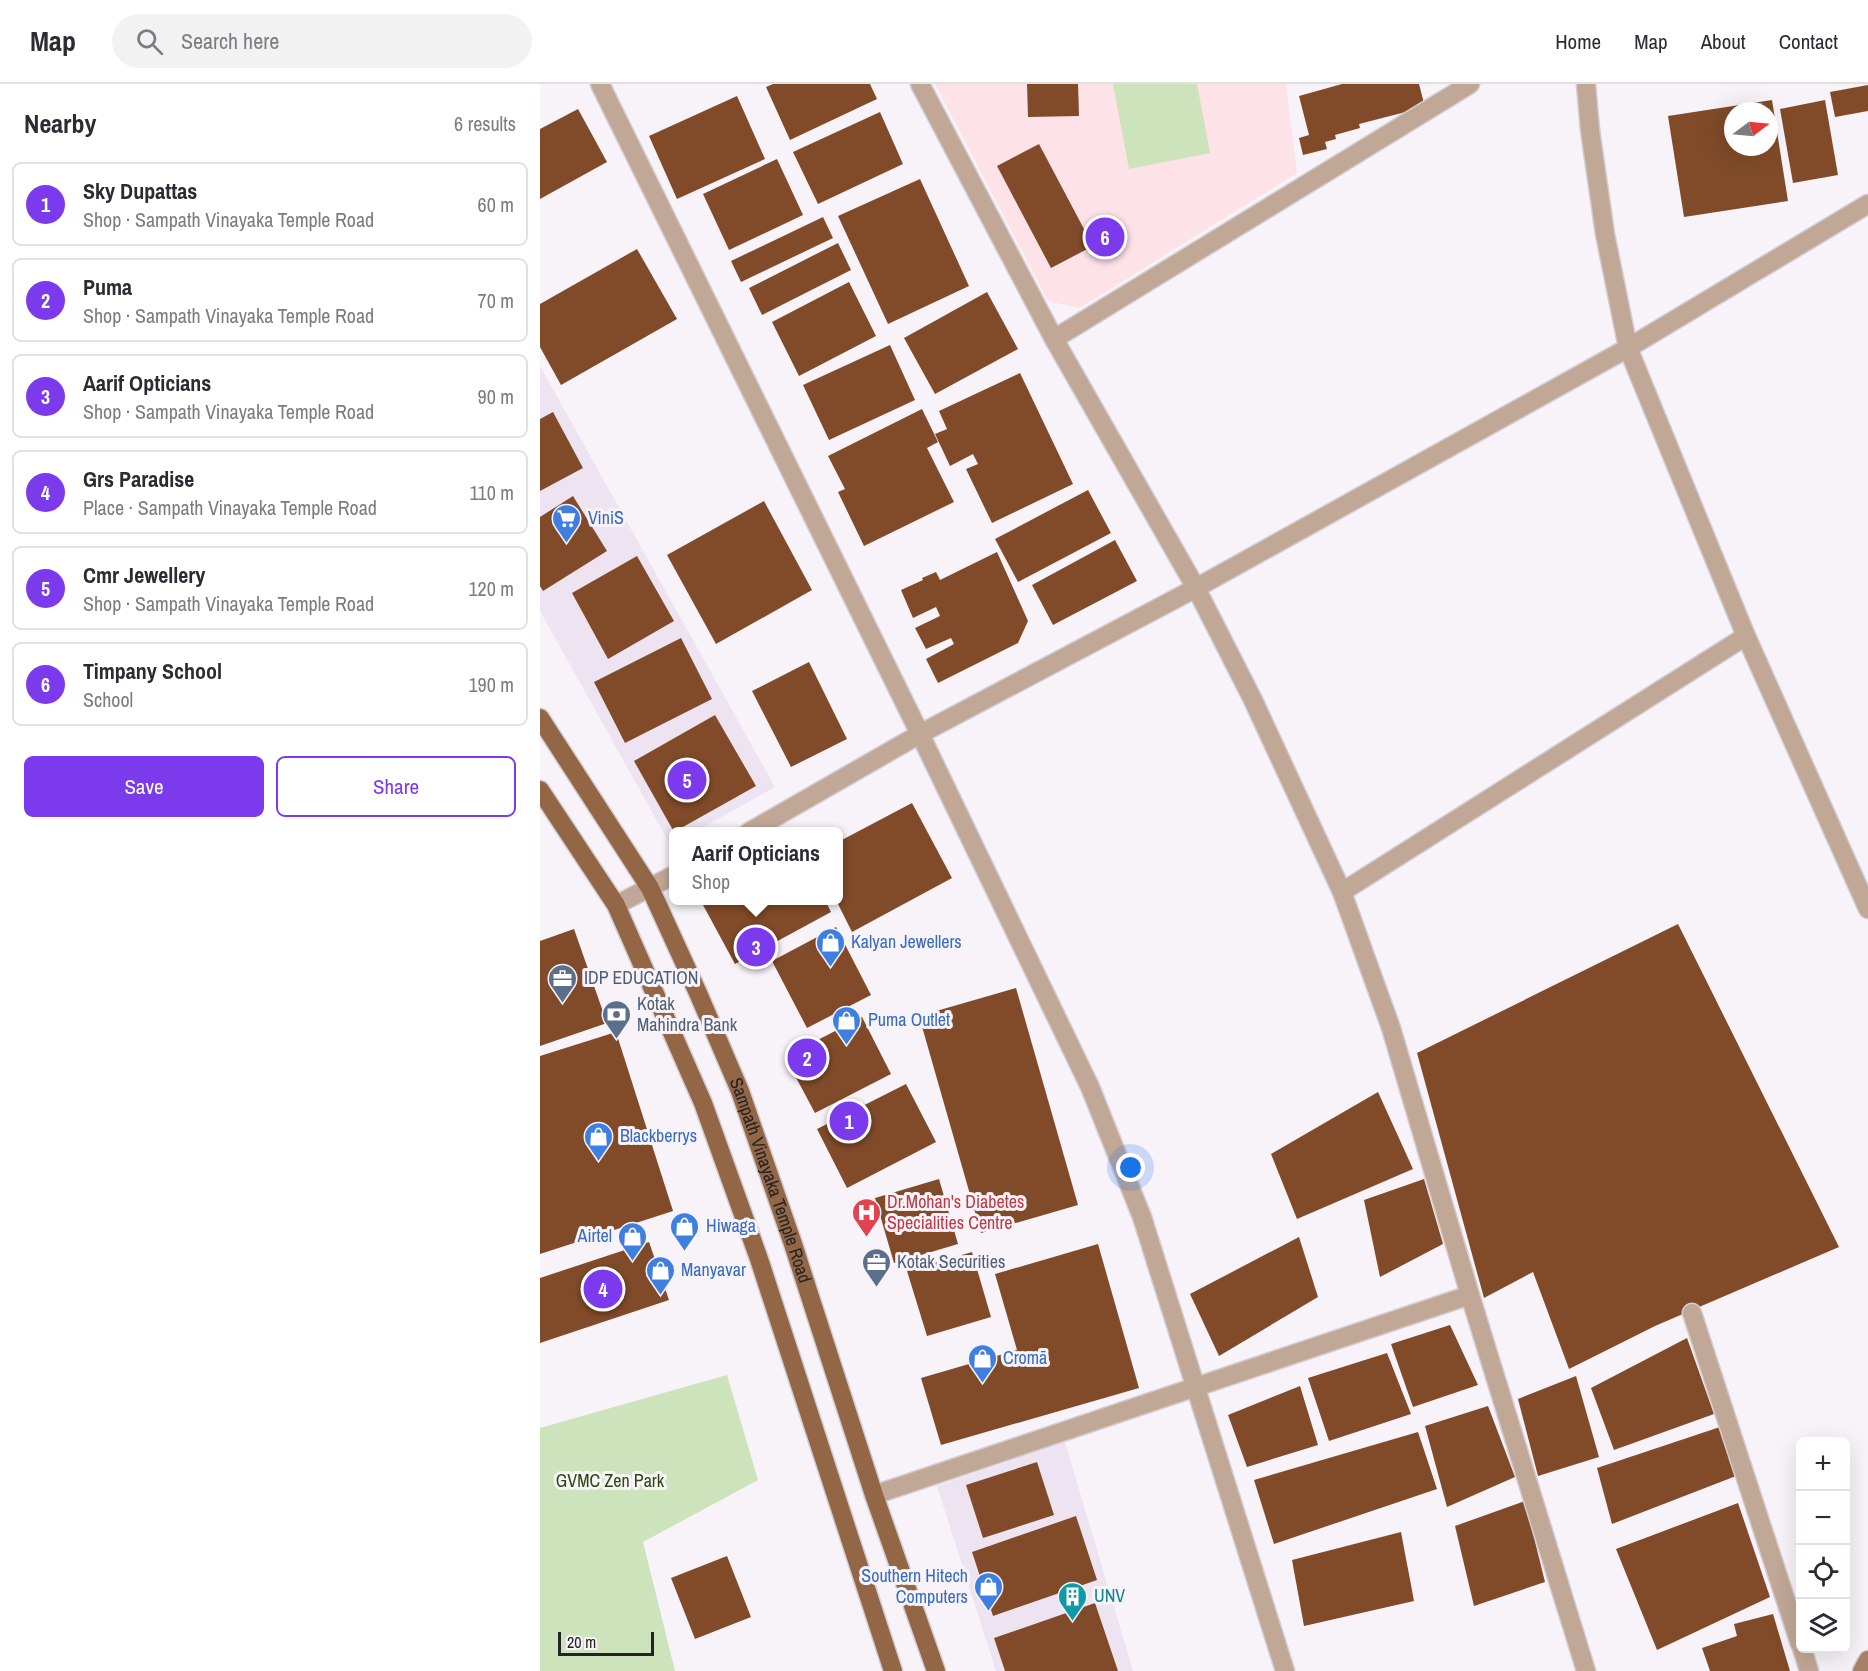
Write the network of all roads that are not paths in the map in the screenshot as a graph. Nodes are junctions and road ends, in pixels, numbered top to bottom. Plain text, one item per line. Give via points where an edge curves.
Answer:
1 (600, 84) edge
2 (920, 84) edge
3 (1470, 84) edge
4 (1586, 84) edge
5 (1868, 204) edge
6 (1054, 339) junction
7 (1628, 348) junction
8 (1196, 588) junction
9 (1746, 636) junction
10 (540, 718) edge
11 (920, 734) junction
12 (540, 790) edge
13 (756, 827) edge
14 (669, 878) edge
15 (650, 888) junction
16 (1342, 892) junction
17 (616, 904) junction
18 (1868, 909) edge
19 (1470, 1295) junction
20 (1692, 1312) dead end
21 (1194, 1386) junction
22 (874, 1495) junction
23 (1796, 1632) edge
24 (1804, 1653) edge
25 (1868, 1660) edge
26 (893, 1671) edge
27 (936, 1671) edge
28 (1285, 1671) edge
29 (1587, 1671) edge
30 (1809, 1671) edge
31 (1862, 1671) edge

1 - 11 street
2 - 6 street
3 - 6 street
4 - 7 street via 1605,234
5 - 7 street
6 - 8 street
7 - 8 street
7 - 9 street
8 - 11 street
8 - 16 street
9 - 16 street
9 - 18 street
10 - 15 main road, Sampath Vinayaka Temple Road
11 - 13 street
11 - 21 street via 1090,1087 1142,1217
12 - 17 main road, Sampath Vinayaka Temple Road
14 - 15 street
15 - 17 street
15 - 22 main road, Sampath Vinayaka Temple Road via 740,1091
16 - 19 street via 1391,1028
17 - 26 main road, Sampath Vinayaka Temple Road via 704,1103
19 - 21 street
19 - 29 street
20 - 23 street
21 - 22 street
21 - 28 street
22 - 27 main road, Sampath Vinayaka Temple Road
24 - 30 street
25 - 31 main road

